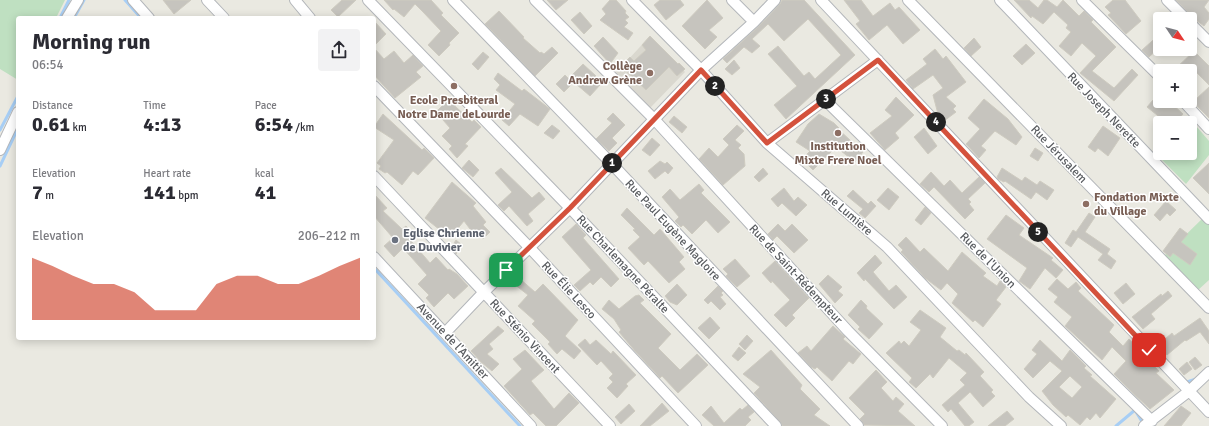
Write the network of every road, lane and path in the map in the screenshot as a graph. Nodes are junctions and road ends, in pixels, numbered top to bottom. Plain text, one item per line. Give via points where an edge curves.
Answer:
1 (78, 0) edge
2 (132, 0) edge
3 (207, 0) edge
4 (295, 0) edge
5 (368, 0) edge
6 (453, 0) edge
7 (535, 0) edge
8 (632, 0) edge
9 (732, 0) edge
10 (775, 0) edge
11 (821, 0) edge
12 (908, 0) edge
13 (1000, 0) edge
14 (1082, 0) edge
15 (1168, 0) edge
16 (1179, 12) edge
17 (68, 16) edge
18 (147, 16) edge
19 (222, 16) edge
20 (308, 16) edge
21 (754, 22) junction
22 (1197, 30) edge
23 (1209, 42) edge
24 (878, 60) junction
25 (701, 70) junction
26 (1153, 70) edge
27 (376, 88) edge
28 (825, 100) junction
29 (1190, 108) edge
30 (16, 116) edge
31 (654, 119) junction
32 (1209, 129) edge
33 (767, 143) junction
34 (0, 150) edge
35 (612, 164) junction
36 (376, 178) edge
37 (570, 208) junction
38 (1209, 219) edge
39 (529, 247) junction
40 (376, 259) edge
41 (484, 292) junction
42 (1209, 308) edge
43 (445, 333) junction
44 (1209, 372) edge
45 (1188, 392) junction
46 (1209, 412) edge
47 (1148, 423) edge
48 (531, 426) edge
49 (610, 426) edge
50 (696, 426) edge
51 (776, 426) edge
52 (858, 426) edge
53 (942, 426) edge
54 (1061, 426) edge

1 - 17 street
2 - 18 street
3 - 19 street
4 - 20 street
5 - 37 street, Rue Charlemagne Péralte
6 - 35 street, Rue Paul Eugène Magloire
7 - 31 street, Rue de Saint-Rédempteur
8 - 25 street, Rue Lumière
9 - 21 street
10 - 21 street
11 - 24 street
12 - 42 street, Rue Jérusalem
13 - 38 street, Rue Joseph Nerette
14 - 26 street
15 - 16 street
21 - 25 street
22 - 23 street
24 - 28 street
24 - 45 street
25 - 31 street
25 - 33 street, Rue Lumière
27 - 39 street, Rue Élie Lesco
28 - 33 street
28 - 47 street, Rue de l'Union
29 - 32 street
30 - 34 street
31 - 35 street
31 - 53 street, Rue de Saint-Rédempteur via 848,330
33 - 54 street, Rue Lumière via 887,247 1029,397
35 - 37 street
35 - 52 street, Rue Paul Eugène Magloire
36 - 41 street, Rue Sténio Vincent
37 - 39 street
37 - 51 street, Rue Charlemagne Péralte
39 - 41 street
39 - 50 street, Rue Élie Lesco
40 - 43 street, Avenue de l'Amitier
41 - 43 street
41 - 49 street, Rue Sténio Vincent
43 - 48 street, Avenue de l'Amitier
44 - 45 street
45 - 46 street
45 - 47 street

